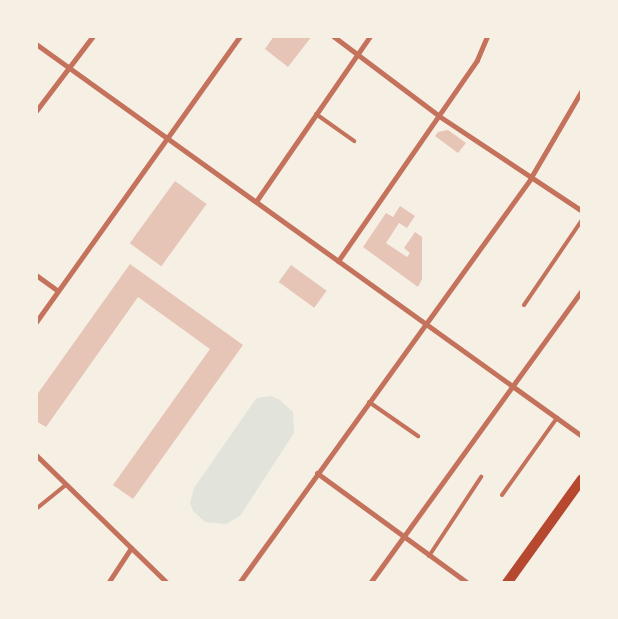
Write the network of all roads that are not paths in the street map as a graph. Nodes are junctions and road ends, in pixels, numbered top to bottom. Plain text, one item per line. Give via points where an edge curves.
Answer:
1 (93, 36) edge
2 (240, 36) edge
3 (333, 36) edge
4 (370, 36) edge
5 (487, 36) edge
6 (36, 44) edge
7 (357, 54) junction
8 (69, 68) junction
9 (582, 90) edge
10 (36, 111) edge
11 (316, 114) junction
12 (439, 116) junction
13 (167, 137) junction
14 (354, 141) dead end
15 (530, 179) junction
16 (256, 200) junction
17 (582, 211) edge
18 (582, 220) edge
19 (338, 261) junction
20 (36, 275) edge
21 (57, 290) junction
22 (582, 290) edge
23 (524, 305) dead end
24 (36, 322) edge
25 (426, 326) junction
26 (512, 387) junction
27 (369, 402) junction
28 (557, 418) junction
29 (418, 436) dead end
30 (582, 436) edge
31 (36, 455) edge
32 (317, 473) junction
33 (481, 477) dead end
34 (582, 479) edge
35 (66, 485) junction
36 (502, 495) dead end
37 (36, 509) edge
38 (402, 537) junction
39 (131, 548) junction
40 (429, 556) junction
41 (108, 583) edge
42 (167, 583) edge
43 (239, 583) edge
44 (370, 583) edge
45 (468, 583) edge
46 (507, 583) edge

1 - 8 street
2 - 13 street
3 - 7 street
4 - 7 street
5 - 12 street via 477,60
6 - 8 street
7 - 11 street
7 - 12 street
8 - 10 street
8 - 13 street
9 - 15 street
11 - 14 lane
11 - 16 street
12 - 15 street
12 - 19 street
13 - 16 street
13 - 21 street
15 - 17 street
15 - 25 street
16 - 19 street
18 - 23 lane
19 - 25 street
20 - 21 street
21 - 24 street
22 - 26 street
25 - 26 street
25 - 27 street
26 - 28 street
26 - 38 street
27 - 29 lane
27 - 32 street
28 - 30 street
28 - 36 lane
31 - 35 street
32 - 38 street
32 - 43 street
33 - 40 lane
34 - 46 main road
35 - 37 lane
35 - 39 street
38 - 40 street
38 - 44 street
39 - 41 street
39 - 42 street
40 - 45 street

